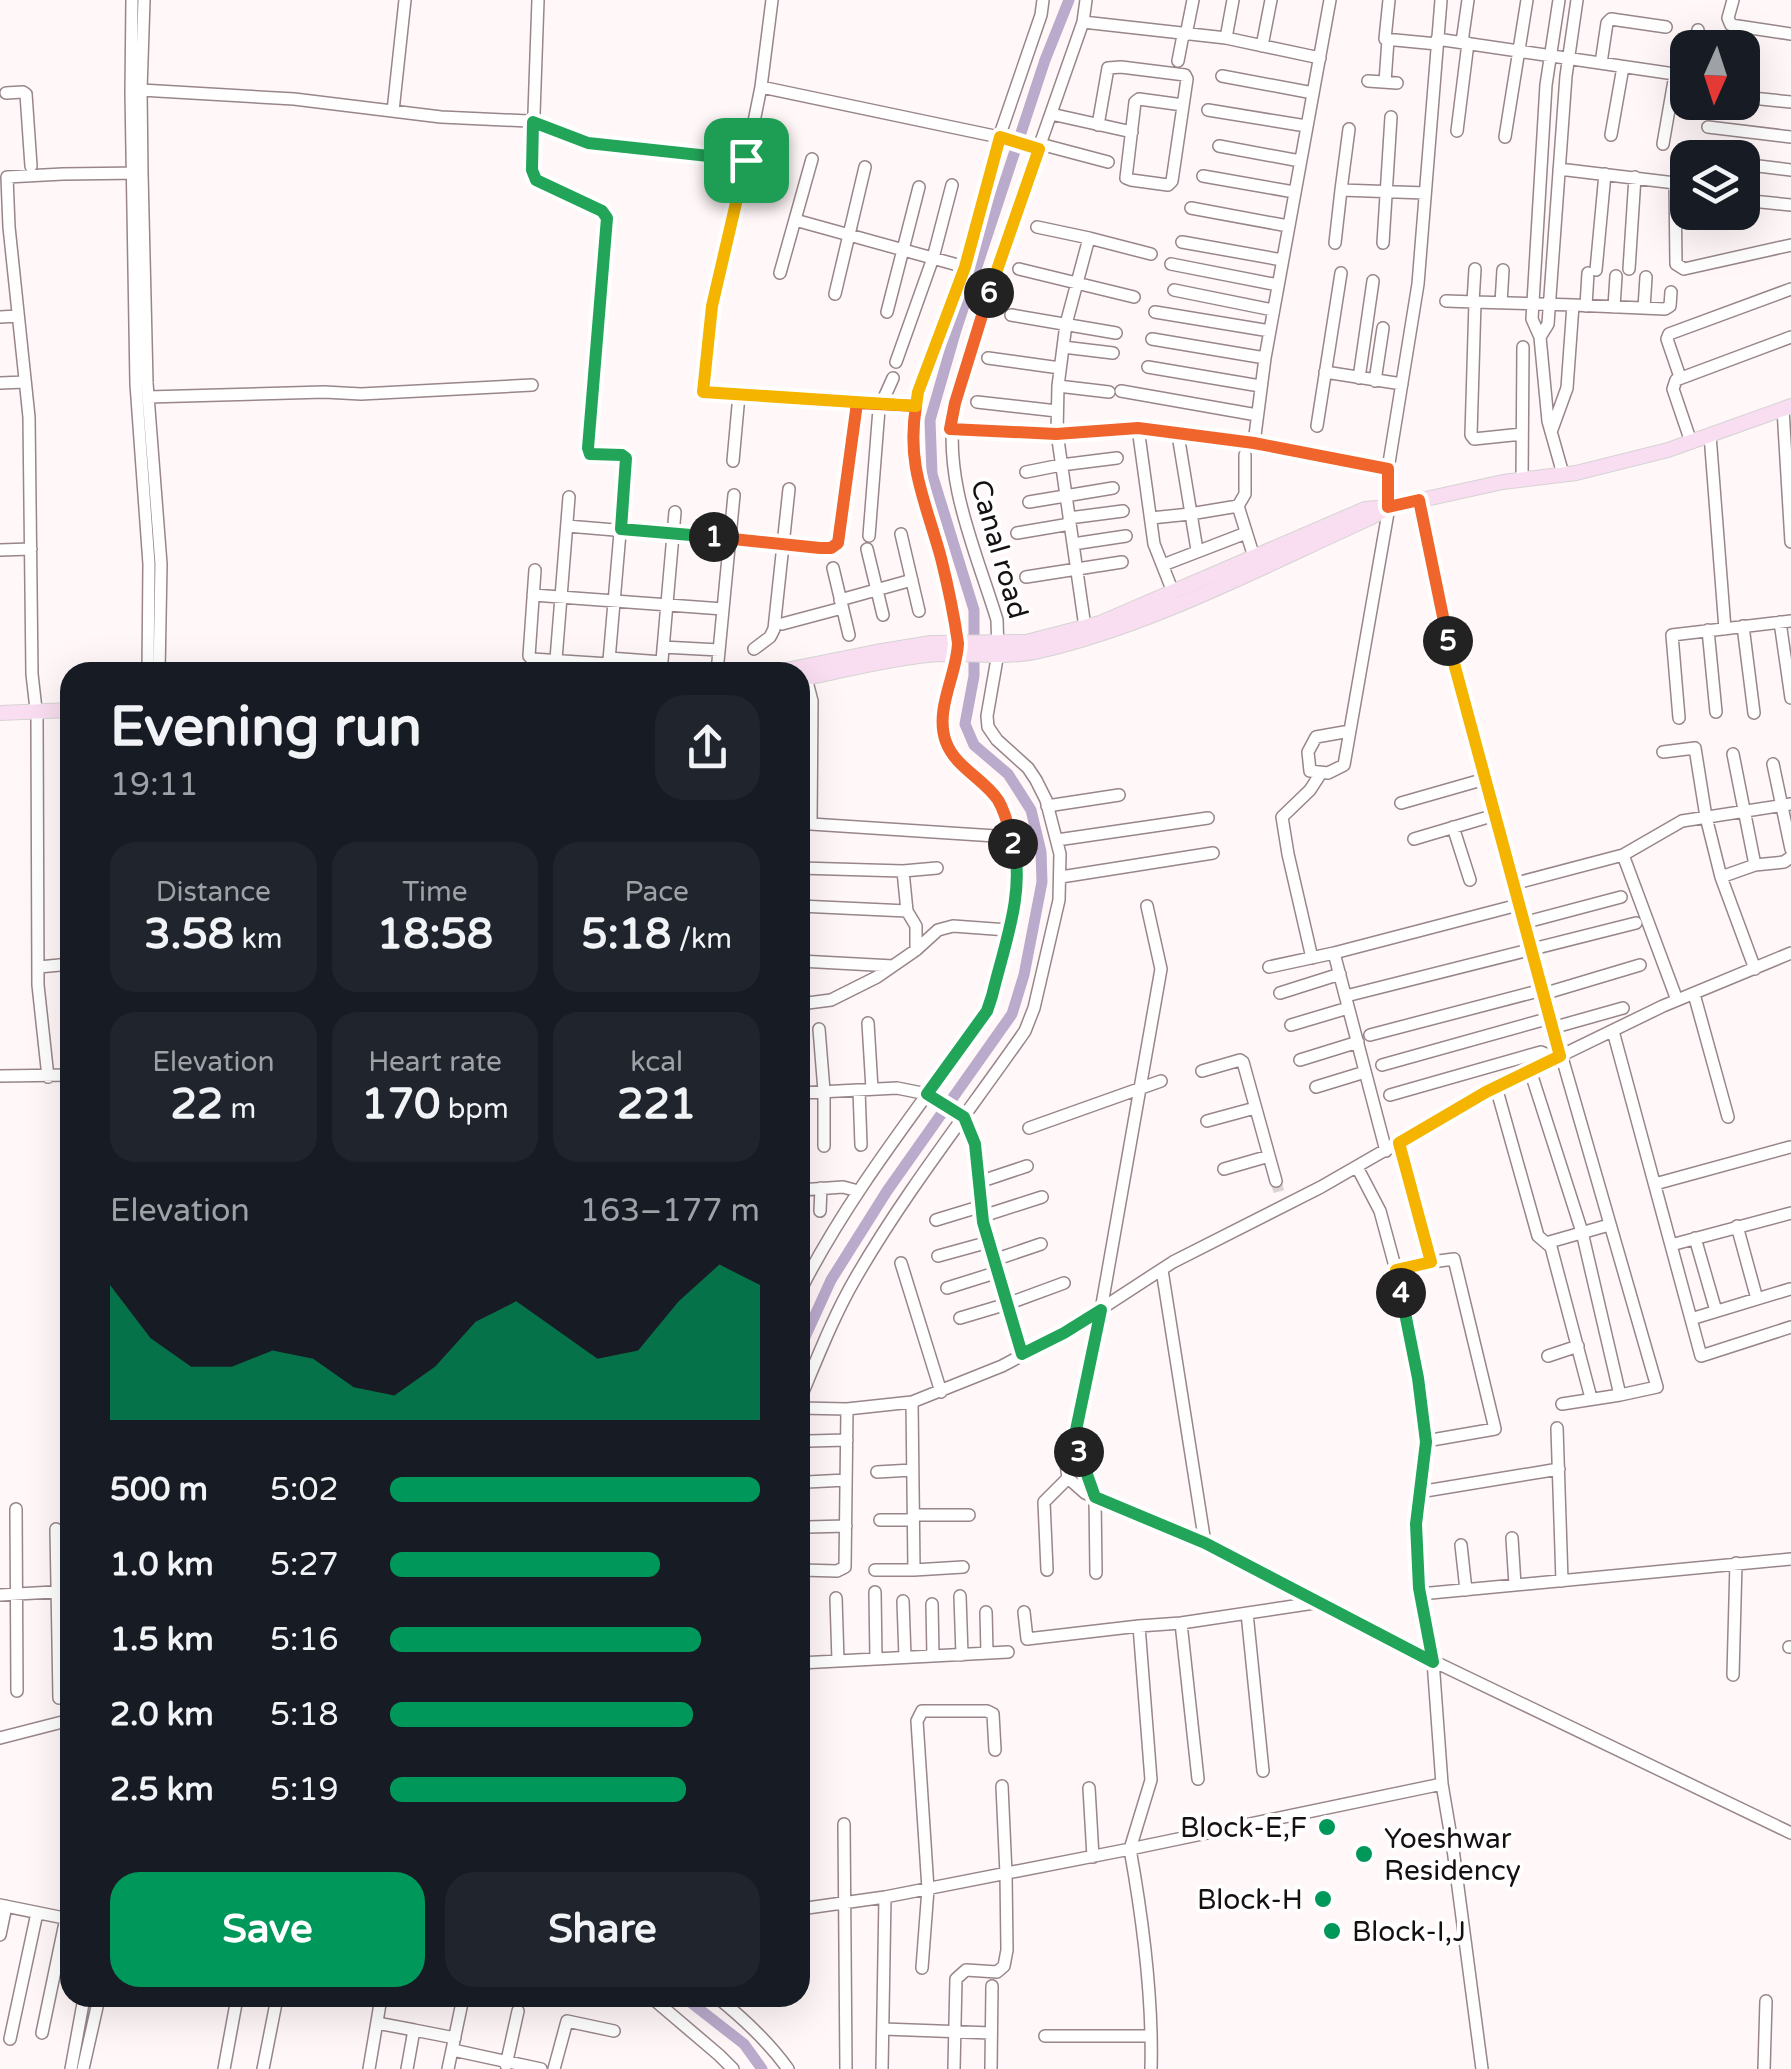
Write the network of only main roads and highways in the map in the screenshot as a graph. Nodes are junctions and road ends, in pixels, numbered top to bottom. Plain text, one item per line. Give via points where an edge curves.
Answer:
1 (1787, 407) edge
2 (1388, 507) junction
3 (958, 647) junction
4 (995, 648) junction
5 (804, 662) edge
6 (810, 676) edge
7 (60, 714) edge
8 (0, 717) edge

1 - 2 main road via 1668,450
2 - 4 main road via 1365,508 1100,622
2 - 4 main road via 1104,633 1031,653
3 - 4 main road
3 - 5 main road via 851,645
3 - 6 main road
7 - 8 main road

